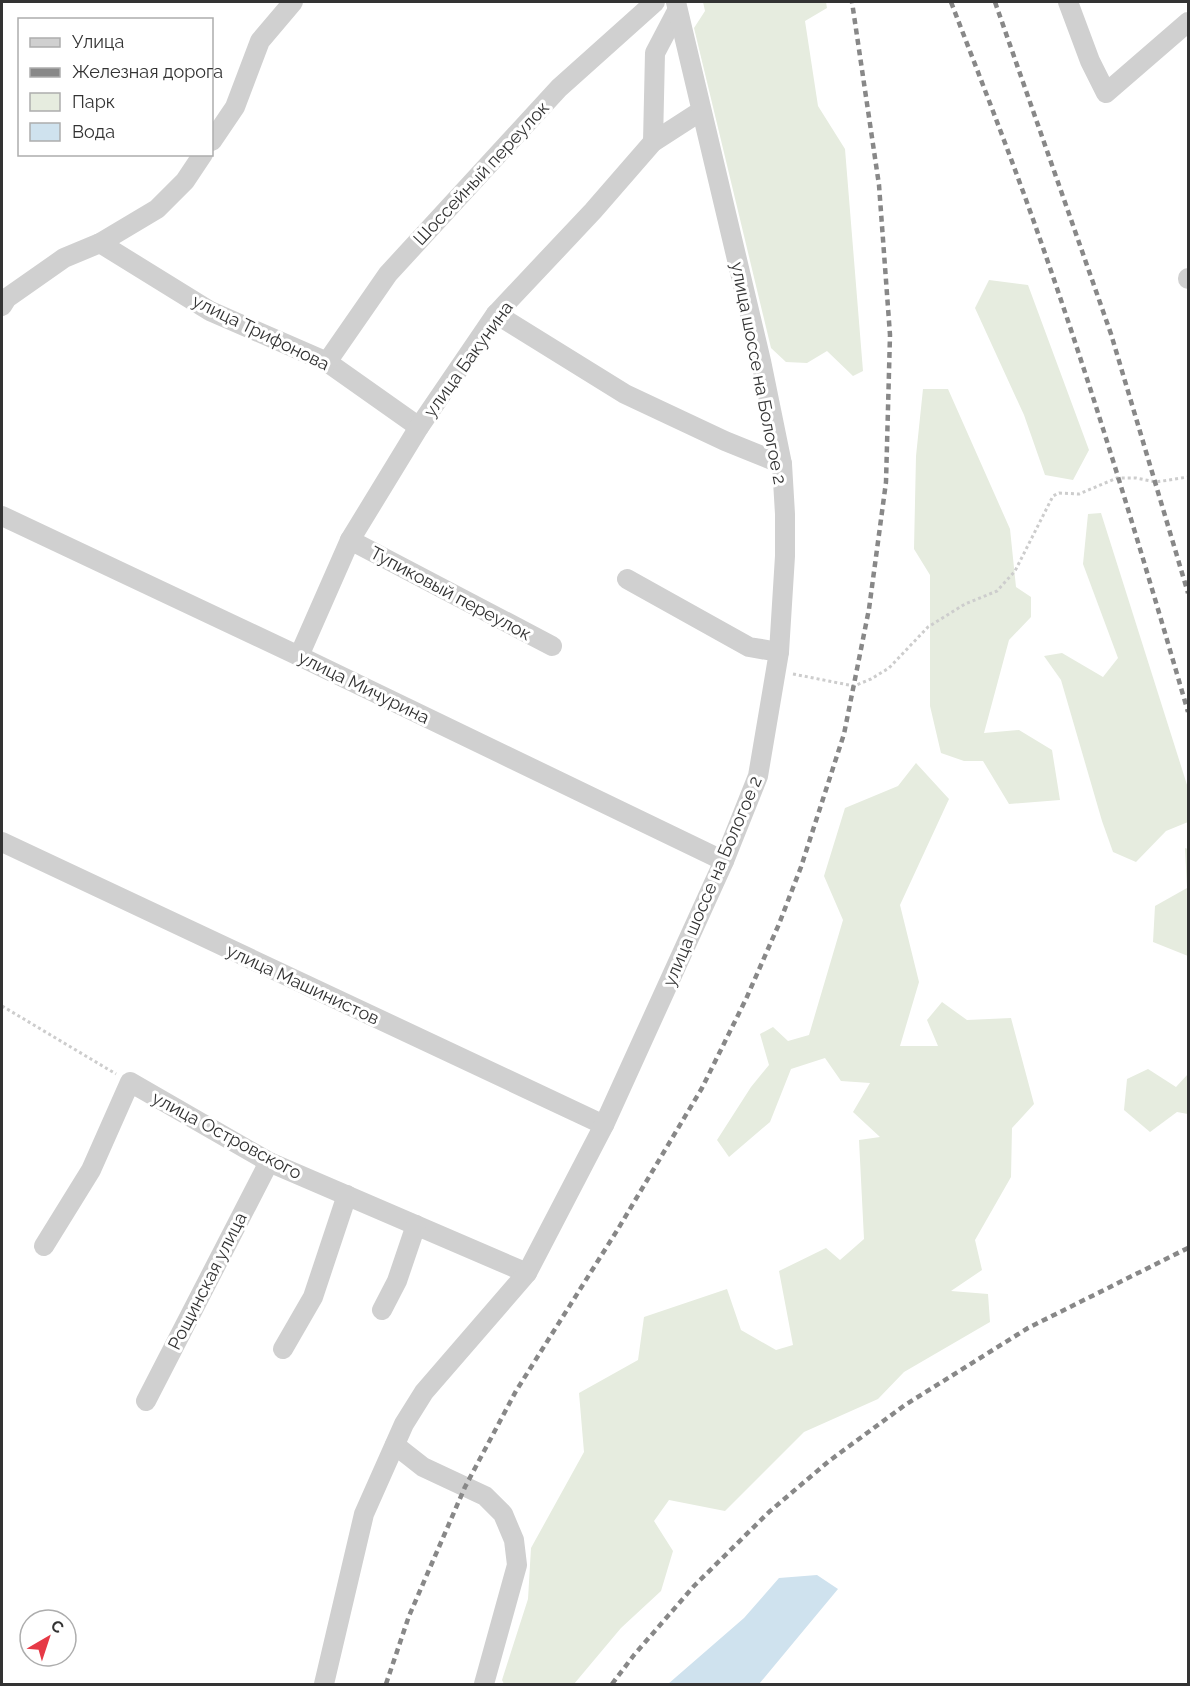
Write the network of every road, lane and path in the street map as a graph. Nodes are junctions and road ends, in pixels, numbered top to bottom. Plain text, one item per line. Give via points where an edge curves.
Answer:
1 (293, 2) edge
2 (655, 2) edge
3 (1068, 2) edge
4 (676, 6) edge
5 (1188, 22) edge
6 (701, 111) junction
7 (213, 140) edge
8 (653, 142) junction
9 (202, 156) edge
10 (100, 243) junction
11 (2, 306) edge
12 (496, 314) junction
13 (327, 362) junction
14 (419, 427) junction
15 (782, 464) junction
16 (1188, 477) edge
17 (2, 516) edge
18 (350, 540) junction
19 (627, 579) dead end
20 (552, 646) dead end
21 (299, 656) junction
22 (778, 662) junction
23 (2, 842) edge
24 (724, 861) junction
25 (2, 1006) edge
26 (130, 1082) junction
27 (604, 1125) junction
28 (268, 1162) junction
29 (347, 1195) junction
30 (416, 1225) junction
31 (44, 1246) dead end
32 (527, 1273) junction
33 (382, 1310) dead end
34 (283, 1349) dead end
35 (146, 1401) dead end
36 (395, 1445) junction
37 (324, 1684) edge
38 (484, 1684) edge

1 - 7 street via 260,41 235,107
2 - 13 street, Шоссейный переулок via 559,88 388,274
3 - 5 street via 1106,93
4 - 6 street, улица шоссе на Бологое 2
4 - 8 street via 655,53
6 - 8 street, улица Бакунина
6 - 15 street, улица шоссе на Бологое 2
8 - 12 street, улица Бакунина
9 - 10 street via 185,181 157,209
10 - 11 street via 64,258 7,298
10 - 13 street, улица Трифонова via 210,311
12 - 14 street, улица Бакунина
12 - 15 street via 625,394
13 - 14 street, улица Трифонова
14 - 18 street, улица Бакунина
15 - 22 street, улица шоссе на Бологое 2 via 785,556
16 - 22 path via 1156,482 1117,478 1079,494 1053,496 1015,572 997,591 965,604 928,627 889,668 872,679 854,686
17 - 21 street, улица Мичурина
18 - 20 street, Тупиковый переулок
18 - 21 street, улица Бакунина
19 - 22 street
21 - 24 street, улица Мичурина
22 - 24 street, улица шоссе на Бологое 2 via 758,776
23 - 27 street, улица Машинистов
24 - 27 street, улица шоссе на Бологое 2
25 - 26 path
26 - 28 street, улица Островского
26 - 31 street, улица Островского via 91,1170
27 - 32 street, улица шоссе на Бологое 2
28 - 29 street, улица Островского
28 - 35 street, Рощинская улица
29 - 30 street, улица Островского
29 - 34 street via 313,1297
30 - 32 street, улица Островского
30 - 33 street via 397,1281
32 - 36 street, улица шоссе на Бологое 2 via 424,1392
36 - 37 street, улица шоссе на Бологое 2 via 364,1514
36 - 38 street via 423,1467 485,1496 503,1514 514,1539 517,1565

